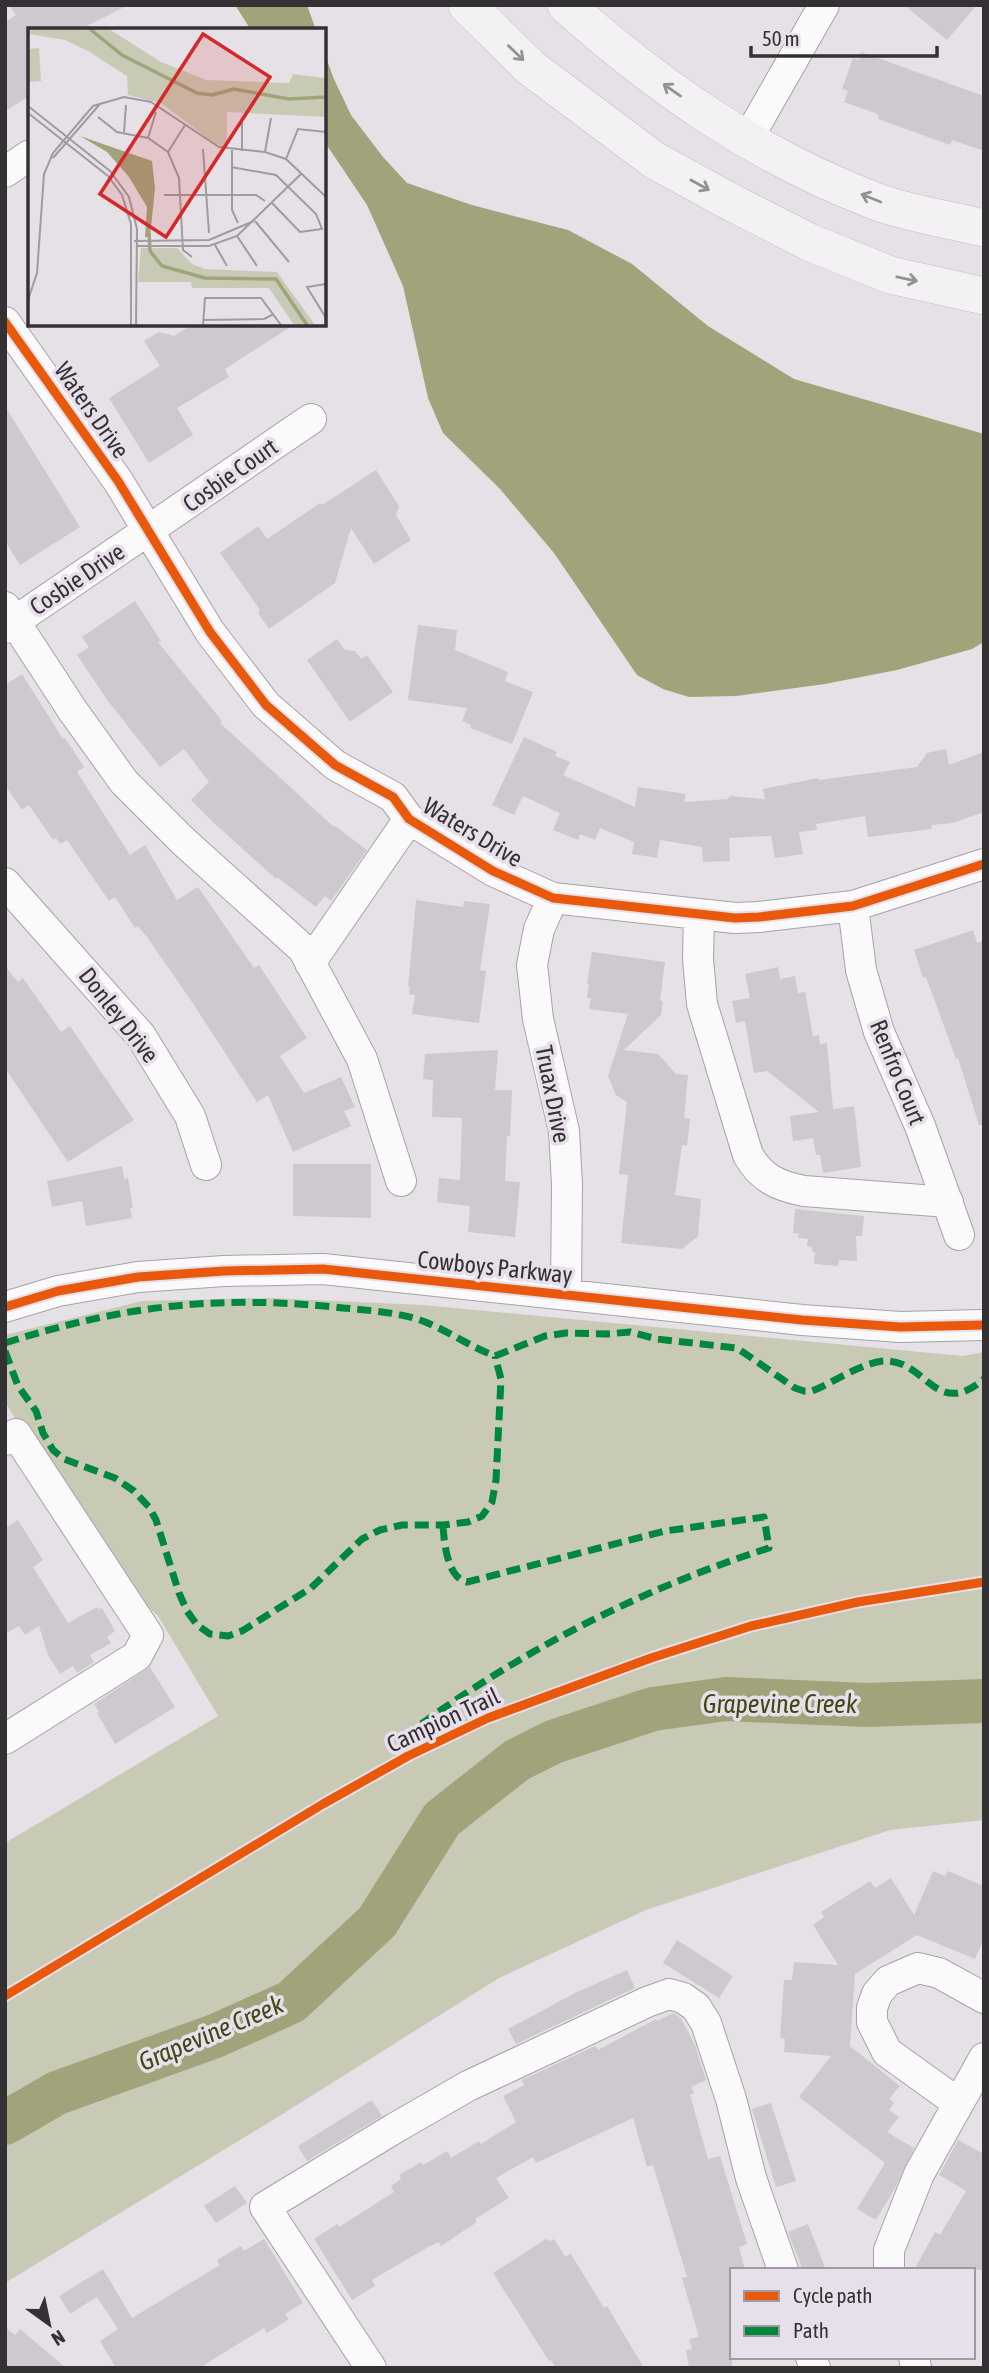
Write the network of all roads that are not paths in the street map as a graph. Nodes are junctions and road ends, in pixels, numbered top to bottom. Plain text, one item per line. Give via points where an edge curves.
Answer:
1 (467, 5) edge
2 (824, 5) edge
3 (586, 11) edge
4 (747, 140) junction
5 (28, 156) edge
6 (5, 172) edge
7 (984, 228) edge
8 (984, 296) edge
9 (5, 322) edge
10 (311, 419) dead end
11 (148, 531) junction
12 (8, 618) edge
13 (409, 819) junction
14 (984, 864) edge
15 (5, 883) edge
16 (552, 898) junction
17 (853, 906) junction
18 (699, 915) junction
19 (310, 963) junction
20 (206, 1165) dead end
21 (401, 1181) dead end
22 (948, 1202) junction
23 (959, 1235) dead end
24 (566, 1293) junction
25 (5, 1307) edge
26 (984, 1325) edge
27 (5, 1440) edge
28 (8, 1745) edge
29 (984, 1998) edge
30 (984, 2058) edge
31 (958, 2104) junction
32 (782, 2268) edge
33 (889, 2268) edge
34 (371, 2368) edge

1 -> 8 main road via 531,68 666,166 725,200 808,242 890,275
2 - 4 street
4 -> 3 main road via 651,76
7 -> 4 main road via 878,202 792,166
5 - 6 street
9 - 11 street, Waters Drive via 111,470
10 - 11 street, Cosbie Court
11 - 12 street, Cosbie Drive
11 - 13 street, Waters Drive via 210,632 266,705 335,765 393,797
12 - 19 street via 124,782 303,949
13 - 16 street, Waters Drive via 493,871
13 - 19 street
14 - 17 street, Waters Drive
15 - 20 street, Donley Drive via 141,1036 190,1116
16 - 18 street, Waters Drive
16 - 24 street, Truax Drive via 539,929 532,965 538,1019 564,1131
17 - 18 street, Waters Drive via 760,917
17 - 22 street, Renfro Court via 861,970 879,1032
18 - 22 street via 702,1004 755,1168 783,1187 804,1191
19 - 21 street via 362,1059
22 - 23 street, Renfro Court
24 - 25 street, Cowboys Parkway via 323,1269 237,1271 138,1277 58,1291
24 - 26 street, Cowboys Parkway via 802,1320 900,1327
27 - 28 street via 16,1434 148,1635 137,1656
29 - 31 street via 939,1973 919,1968 888,1981 872,2008 872,2022 887,2052
30 - 31 street
31 - 33 street via 919,2174 888,2250
32 - 34 street via 706,2023 696,2007 669,1994 468,2086 265,2207

